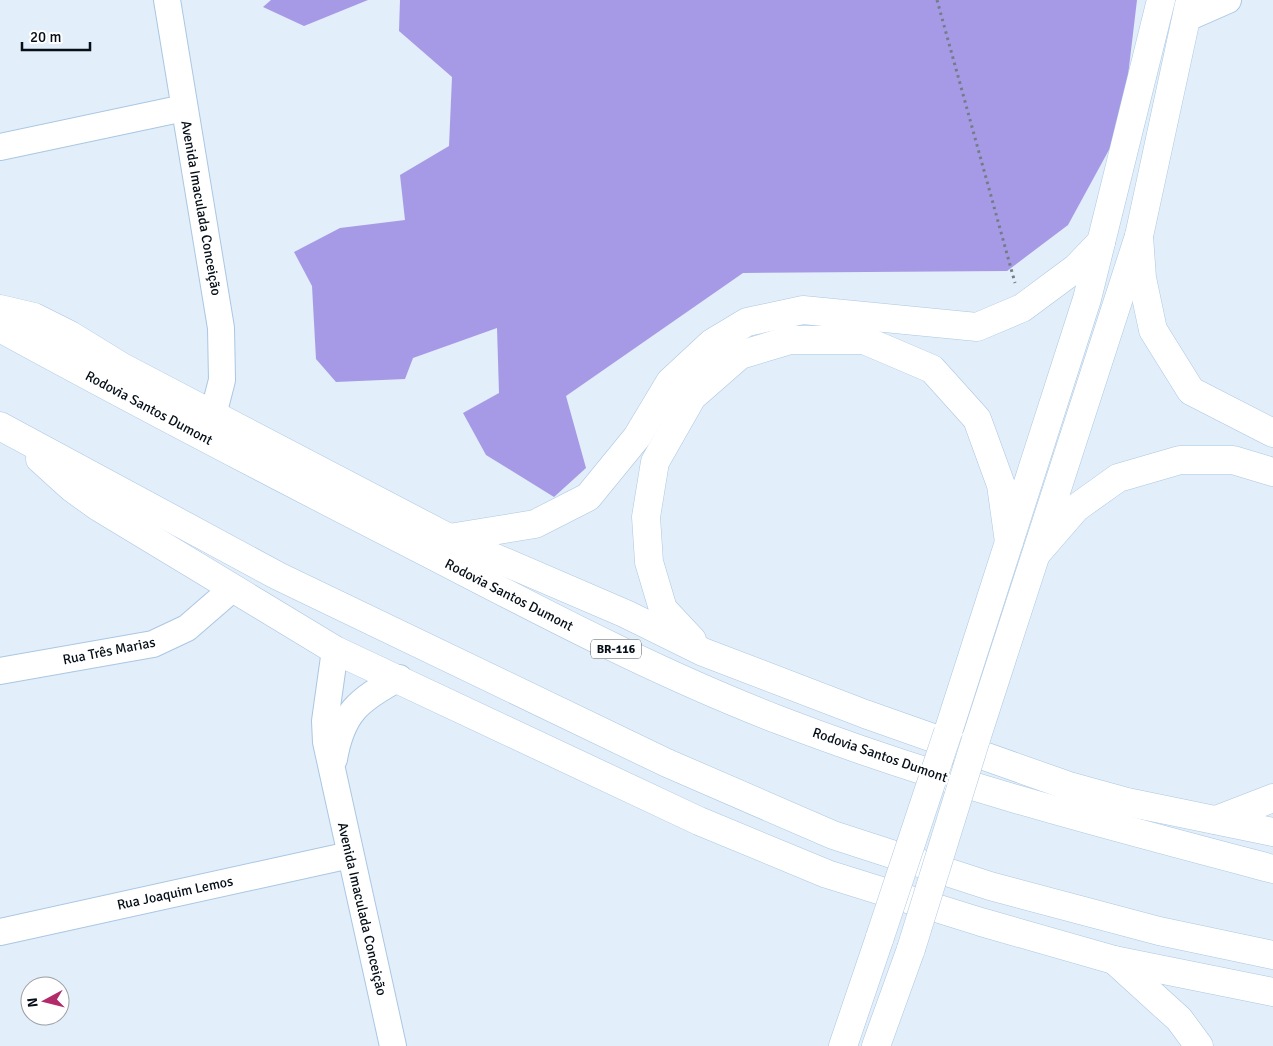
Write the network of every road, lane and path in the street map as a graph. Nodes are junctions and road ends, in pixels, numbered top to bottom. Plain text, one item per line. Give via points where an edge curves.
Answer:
1 (167, 0) edge
2 (937, 0) edge
3 (1161, 0) edge
4 (1228, 0) edge
5 (1188, 9) edge
6 (184, 108) junction
7 (0, 147) edge
8 (1139, 236) junction
9 (1102, 242) junction
10 (1022, 308) junction
11 (0, 309) edge
12 (0, 328) edge
13 (213, 415) junction
14 (0, 426) edge
15 (1273, 434) edge
16 (24, 438) junction
17 (1273, 472) edge
18 (449, 538) junction
19 (1009, 542) junction
20 (1037, 552) junction
21 (232, 589) junction
22 (335, 650) junction
23 (703, 652) junction
24 (0, 671) edge
25 (399, 678) junction
26 (331, 772) junction
27 (1273, 798) edge
28 (1216, 820) junction
29 (1273, 832) edge
30 (350, 855) junction
31 (1273, 869) edge
32 (0, 932) edge
33 (1273, 955) edge
34 (1114, 960) junction
35 (1273, 992) edge
36 (393, 1046) edge
37 (843, 1046) edge
38 (876, 1046) edge
39 (1199, 1046) edge

1 - 6 street, Avenida Imaculada Conceição
2 - 10 path
3 - 9 main road
4 - 5 street
5 - 8 main road
6 - 7 street
6 - 13 street, Avenida Imaculada Conceição via 221,328 222,380
8 - 15 main road via 1142,278 1153,330 1191,391
8 - 20 main road
9 - 10 main road via 1076,268
9 - 19 main road via 1065,370
10 - 18 main road via 978,327 803,310 747,322 712,343 670,382 637,437 588,497 535,524
11 - 13 main road via 34,317
12 - 31 main road, Rodovia Santos Dumont / BR-116 via 311,494 589,636 694,685 906,767
13 - 18 main road
14 - 16 main road
16 - 21 main road via 34,454 96,506
16 - 33 main road via 278,576 667,764 834,835 990,886 1160,931
17 - 20 main road via 1233,460 1180,460 1118,478 1076,508
18 - 23 main road via 626,614
19 - 23 main road via 1001,485 977,419 932,369 864,340 790,340 740,355 692,397 655,462 646,517 649,562 663,609
19 - 37 main road, bridge
20 - 38 main road, bridge via 911,950
21 - 22 main road
21 - 24 street, Rua Três Marias via 187,628 153,644
22 - 25 main road
22 - 26 street, Avenida Imaculada Conceição via 324,721
23 - 28 main road via 865,714 1069,786 1127,802
25 - 26 street via 378,690 346,718 338,734
25 - 34 main road via 699,821 827,874
26 - 30 street, Avenida Imaculada Conceição
27 - 28 main road
28 - 29 main road
30 - 32 street, Rua Joaquim Lemos
30 - 36 street, Avenida Imaculada Conceição
34 - 35 main road
34 - 39 main road via 1179,1019

